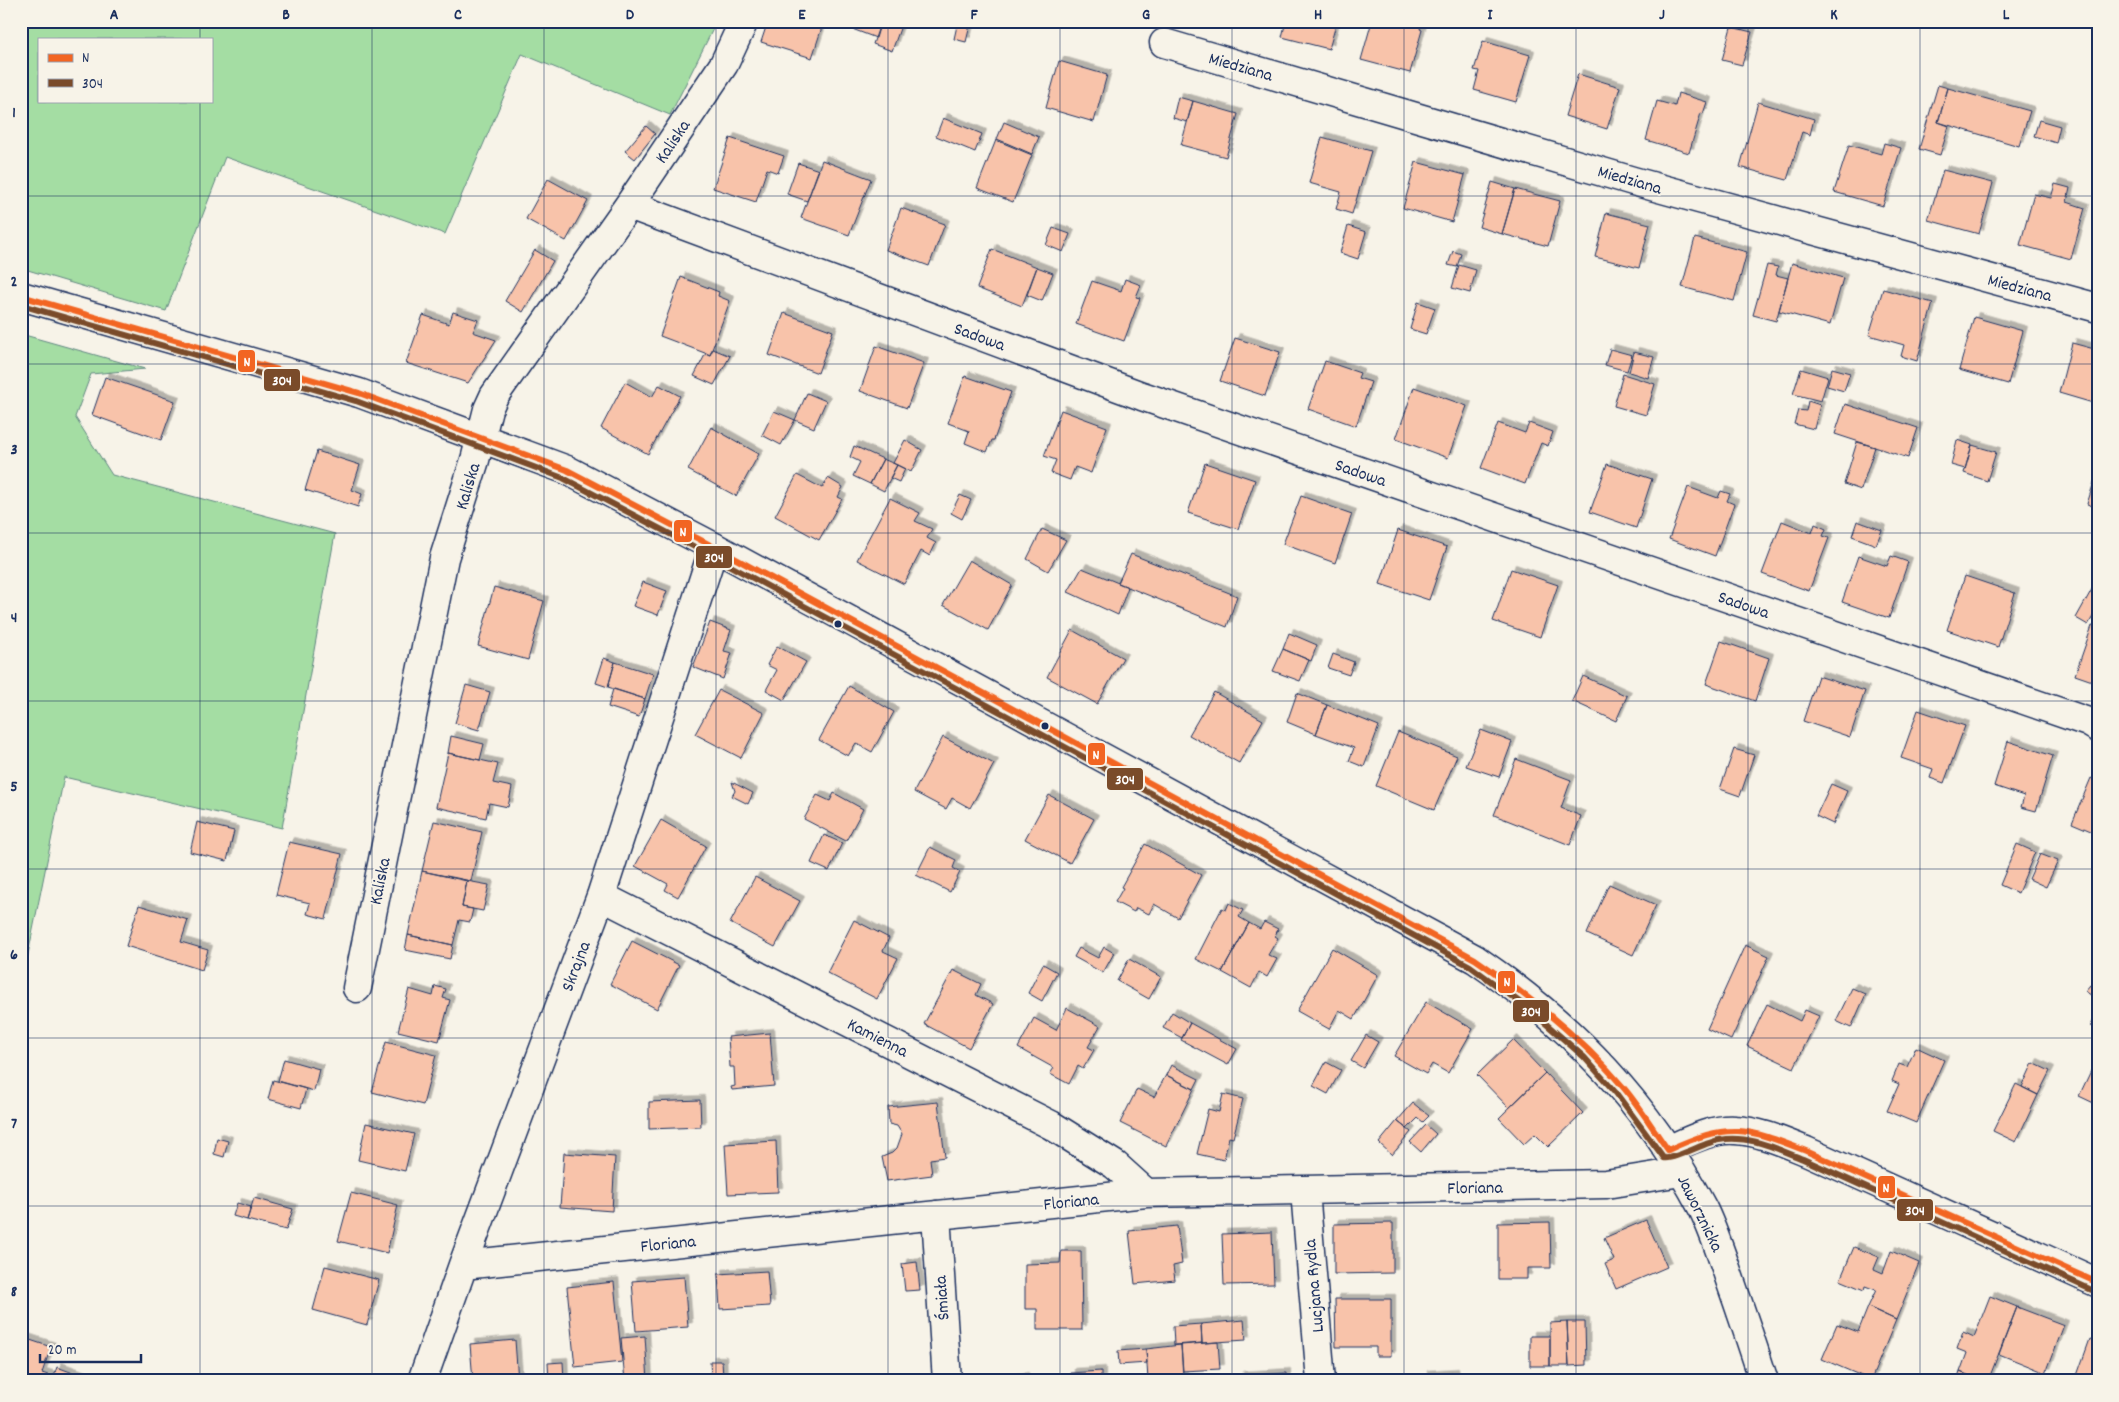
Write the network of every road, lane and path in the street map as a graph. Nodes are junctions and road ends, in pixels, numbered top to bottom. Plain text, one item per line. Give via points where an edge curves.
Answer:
1 (744, 21) edge
2 (1164, 43) dead end
3 (629, 205) junction
4 (21, 296) edge
5 (2098, 308) edge
6 (481, 437) junction
7 (714, 547) junction
8 (2098, 728) edge
9 (601, 896) junction
10 (357, 988) dead end
11 (1675, 1161) junction
12 (1305, 1191) junction
13 (1146, 1193) junction
14 (936, 1216) junction
15 (463, 1265) junction
16 (2098, 1283) edge
17 (422, 1381) edge
18 (947, 1381) edge
19 (1321, 1381) edge
20 (1764, 1381) edge

1 - 3 street, Kaliska via 724,64
2 - 5 street, Miedziana via 1633,181
3 - 6 street, Kaliska via 494,396
3 - 8 street, Sadowa via 1142,396
4 - 6 street, Jaworznicka via 359,393
6 - 7 street, Jaworznicka via 567,470
6 - 10 street, Kaliska via 444,558
7 - 9 street, Skrajna
7 - 11 street, Jaworznicka via 1475,959 1526,995 1585,1048 1623,1088
9 - 13 street, Kamienna via 1051,1125 1115,1164
9 - 15 street, Skrajna
11 - 12 street, Floriana via 1606,1184
11 - 16 street, Floriana via 1710,1134 1733,1130 1762,1135 1806,1151
11 - 20 street, Jaworznicka via 1715,1238
12 - 13 street, Floriana
12 - 19 street, Lucjana Rydla
13 - 14 street, Floriana
14 - 15 street, Floriana
14 - 18 street, Śmiała
15 - 17 street, Skrajna

